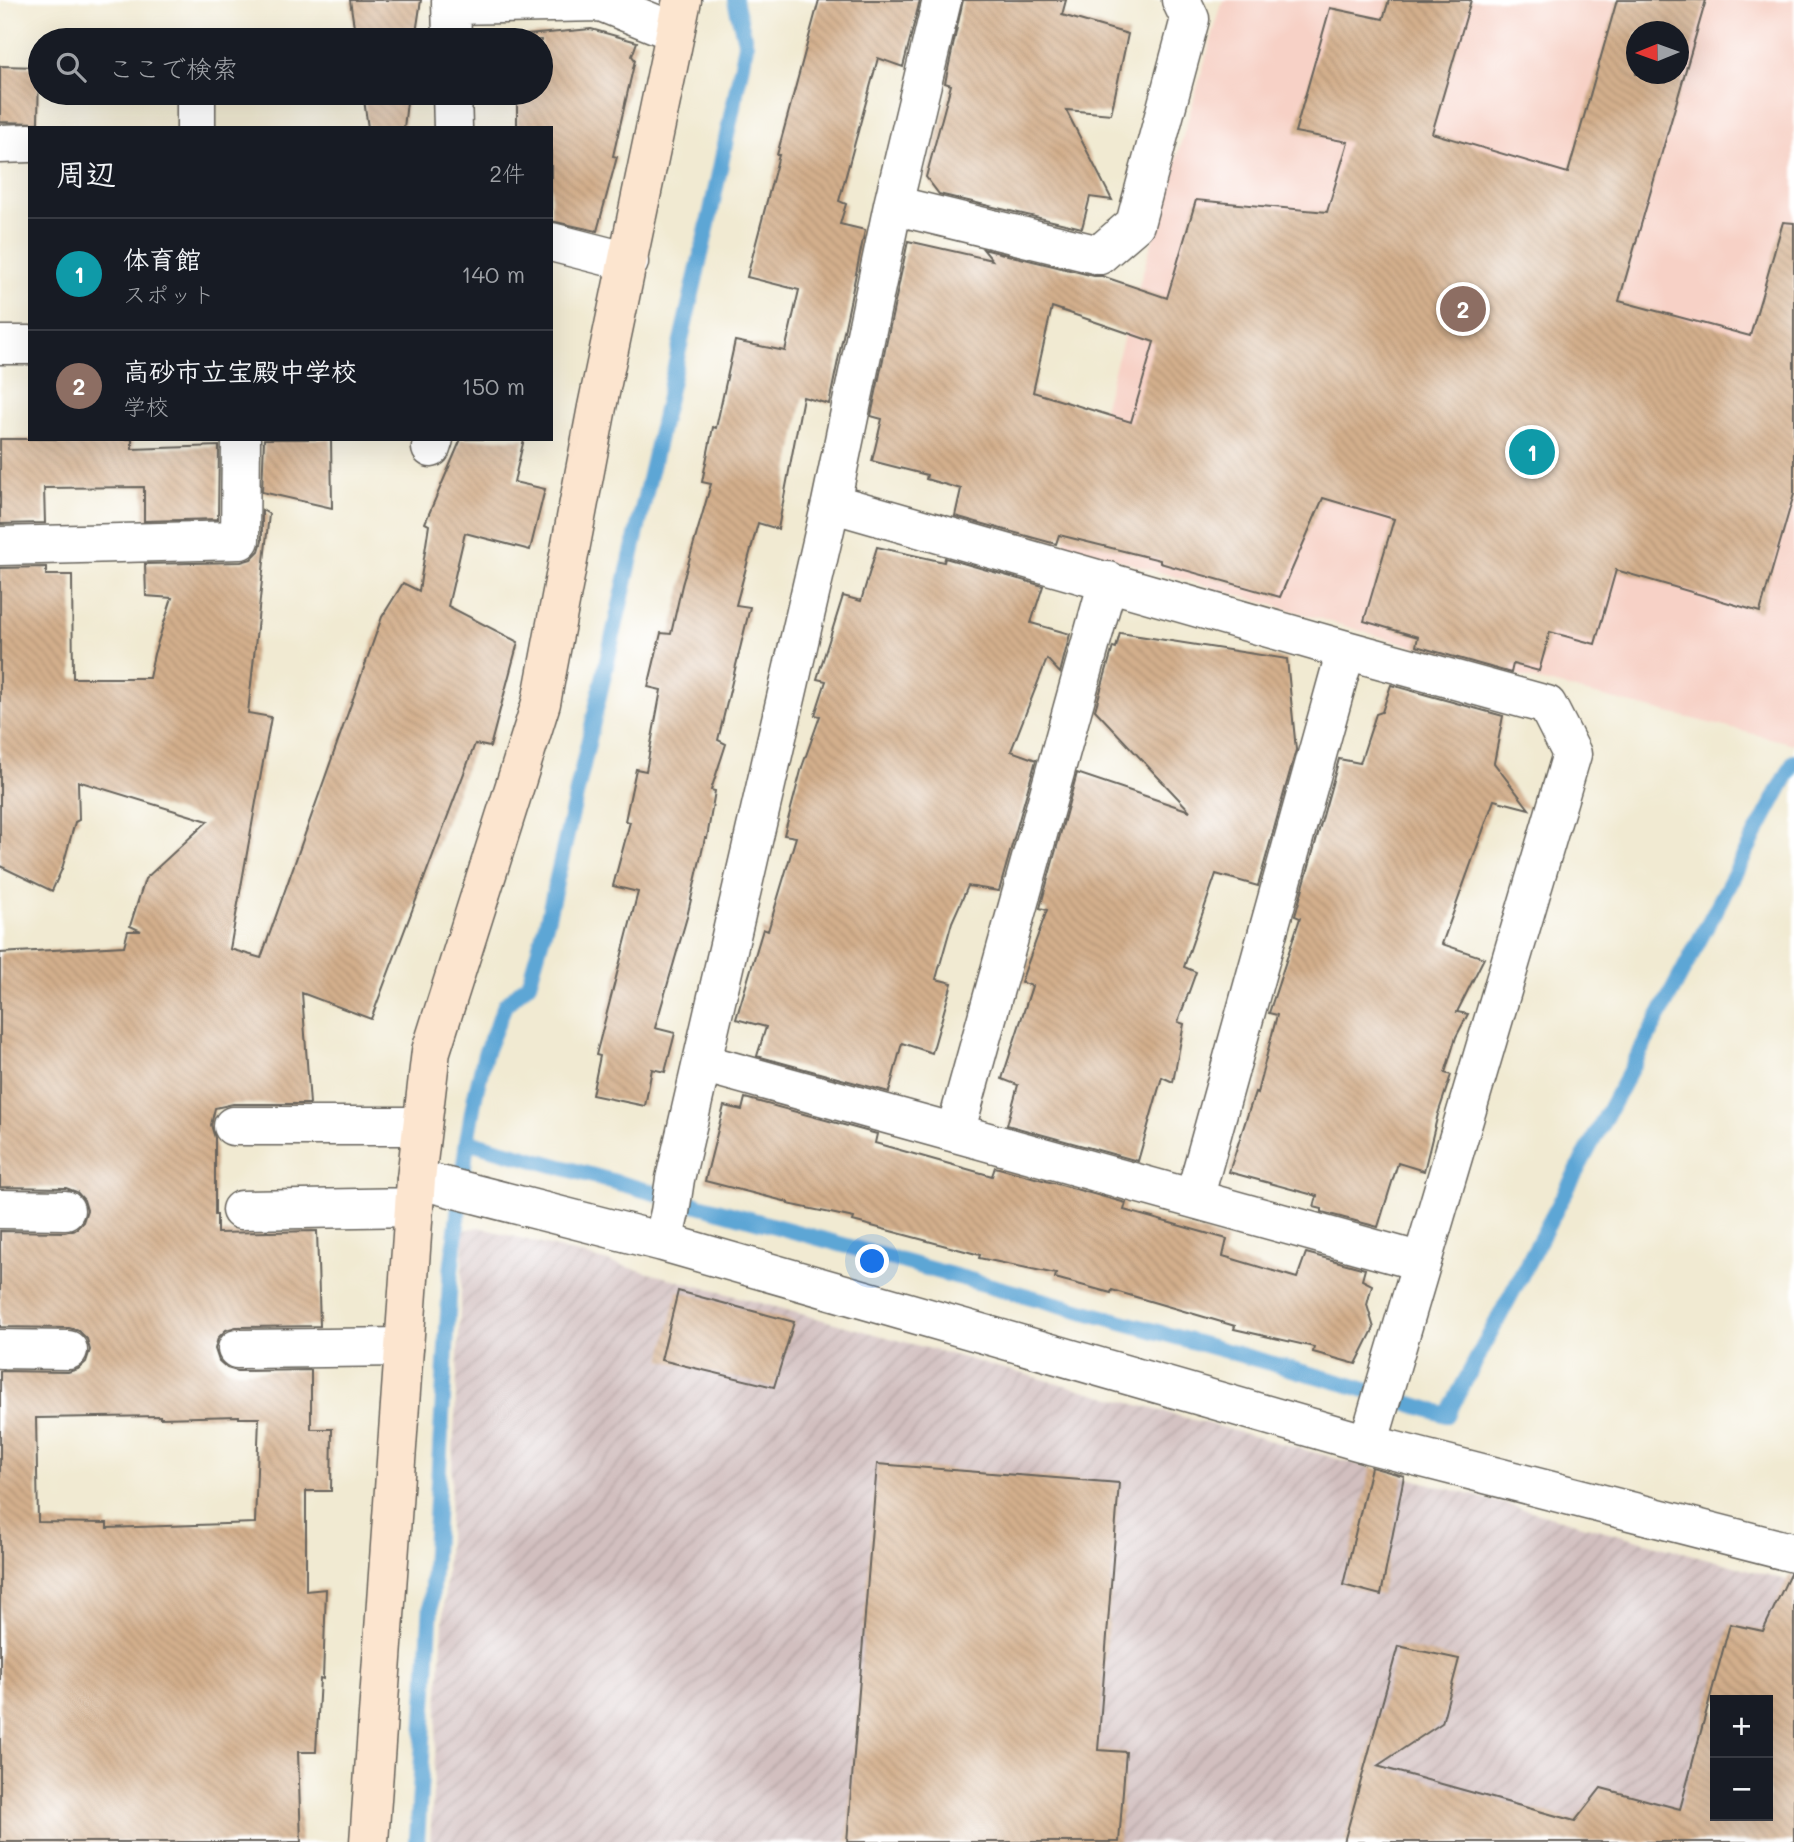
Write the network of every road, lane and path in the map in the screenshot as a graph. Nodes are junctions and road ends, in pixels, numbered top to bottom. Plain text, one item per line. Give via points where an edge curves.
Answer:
1 (942, 0) edge
2 (1181, 0) edge
3 (452, 15) edge
4 (678, 16) edge
5 (196, 105) edge
6 (452, 105) edge
7 (196, 126) edge
8 (453, 126) edge
9 (0, 144) edge
10 (28, 144) edge
11 (893, 205) junction
12 (553, 243) edge
13 (629, 262) junction
14 (0, 345) edge
15 (28, 345) edge
16 (241, 441) edge
17 (831, 503) junction
18 (0, 546) edge
19 (1108, 581) junction
20 (1346, 650) junction
21 (702, 1063) junction
22 (233, 1126) dead end
23 (421, 1126) junction
24 (955, 1133) junction
25 (415, 1193) junction
26 (1194, 1199) junction
27 (0, 1209) edge
28 (65, 1210) dead end
29 (241, 1210) dead end
30 (669, 1211) junction
31 (1422, 1262) junction
32 (404, 1347) junction
33 (0, 1349) edge
34 (237, 1349) dead end
35 (68, 1350) dead end
36 (1368, 1444) junction
37 (1794, 1553) edge
38 (369, 1842) edge

1 - 11 street
2 - 11 street via 1190,19 1135,224 1099,255
3 - 4 street via 601,2
4 - 13 street
5 - 7 street
6 - 8 street
9 - 10 street
11 - 17 street
12 - 13 street
13 - 23 street via 541,703 431,1051
14 - 15 street
16 - 18 street via 240,540
17 - 19 street
17 - 21 street
19 - 20 street
19 - 24 street
20 - 26 street
20 - 31 street via 1547,705 1572,754
21 - 24 street
21 - 30 street
22 - 23 street
23 - 25 street
24 - 26 street
25 - 29 street
25 - 30 street
25 - 32 street
26 - 31 street
27 - 28 street
30 - 36 street
31 - 36 street
32 - 34 street
32 - 38 street
33 - 35 street
36 - 37 street

